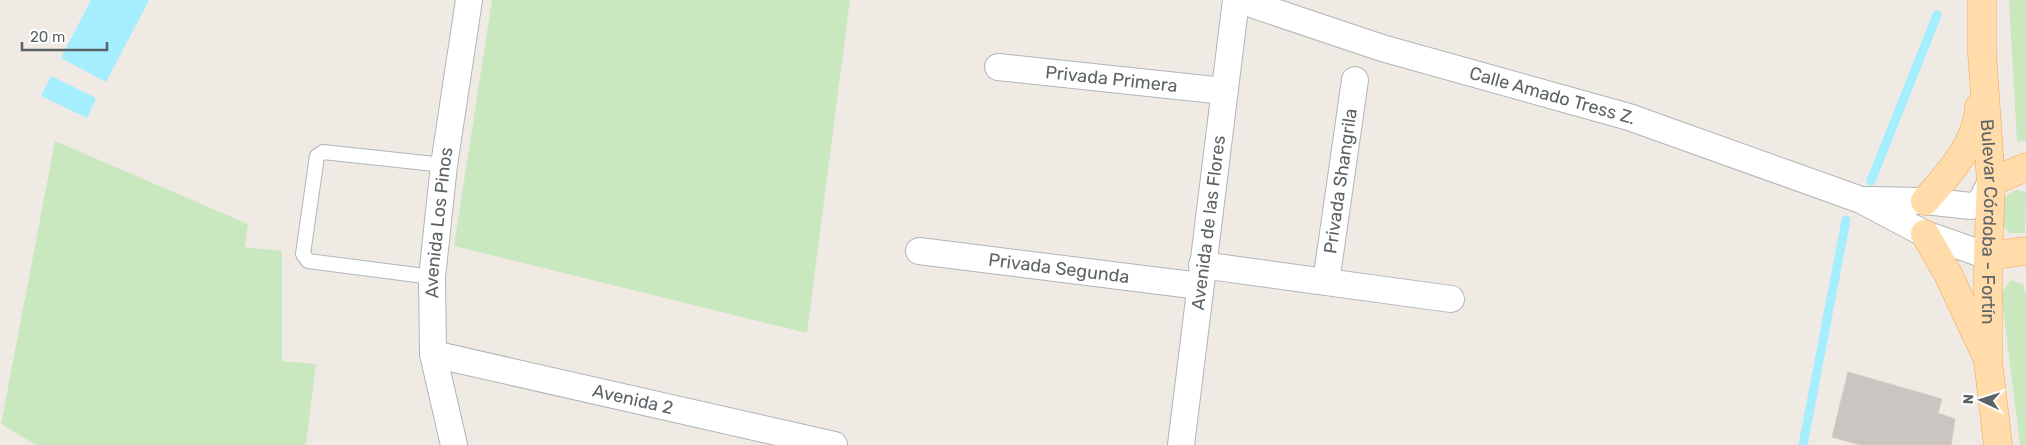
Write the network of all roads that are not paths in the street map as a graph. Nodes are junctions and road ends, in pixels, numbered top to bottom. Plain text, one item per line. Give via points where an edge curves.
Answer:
1 (469, 0) edge
2 (1238, 0) edge
3 (1985, 8) edge
4 (1982, 53) junction
5 (998, 67) dead end
6 (1356, 80) dead end
7 (1224, 91) junction
8 (444, 165) junction
9 (2026, 167) edge
10 (1991, 182) junction
11 (1861, 200) junction
12 (1925, 202) junction
13 (1925, 234) junction
14 (919, 251) dead end
15 (2026, 251) edge
16 (1988, 256) junction
17 (1201, 276) junction
18 (432, 277) junction
19 (1326, 282) junction
20 (1452, 299) dead end
21 (433, 354) junction
22 (1988, 361) junction
23 (454, 445) edge
24 (834, 445) edge
25 (1181, 445) edge
26 (1998, 445) edge

1 - 8 street, Avenida Los Pinos
2 - 7 street, Avenida de las Flores
2 - 11 street, Calle Amado Tress Z. via 1382,48 1629,117
3 - 4 main road, Bulevar Córdoba - Fortín
4 - 10 main road, Bulevar Córdoba - Fortín
4 - 12 main road via 1978,118 1960,160
5 - 7 street, Privada Primera
6 - 19 street, Privada Shangrila
7 - 17 street, Avenida de las Flores
8 - 18 street, Avenida Los Pinos
8 - 18 lane via 323,152 317,156 303,254 308,261
9 - 10 main road
10 - 12 street, Calle Amado Tress Z. via 1980,203 1971,206
10 - 16 main road, Bulevar Córdoba - Fortín
11 - 12 street, Calle Amado Tress Z.
11 - 13 street, Calle Amado Tress Z.
13 - 16 street, Calle Amado Tress Z.
13 - 22 main road via 1949,276
14 - 17 street, Privada Segunda
15 - 16 main road
16 - 22 main road, Bulevar Córdoba - Fortín
17 - 19 street
17 - 25 street, Avenida de las Flores
18 - 21 street, Avenida Los Pinos
19 - 20 street
21 - 23 street, Avenida Los Pinos
21 - 24 street, Avenida 2
22 - 26 main road, Bulevar Córdoba - Fortín

